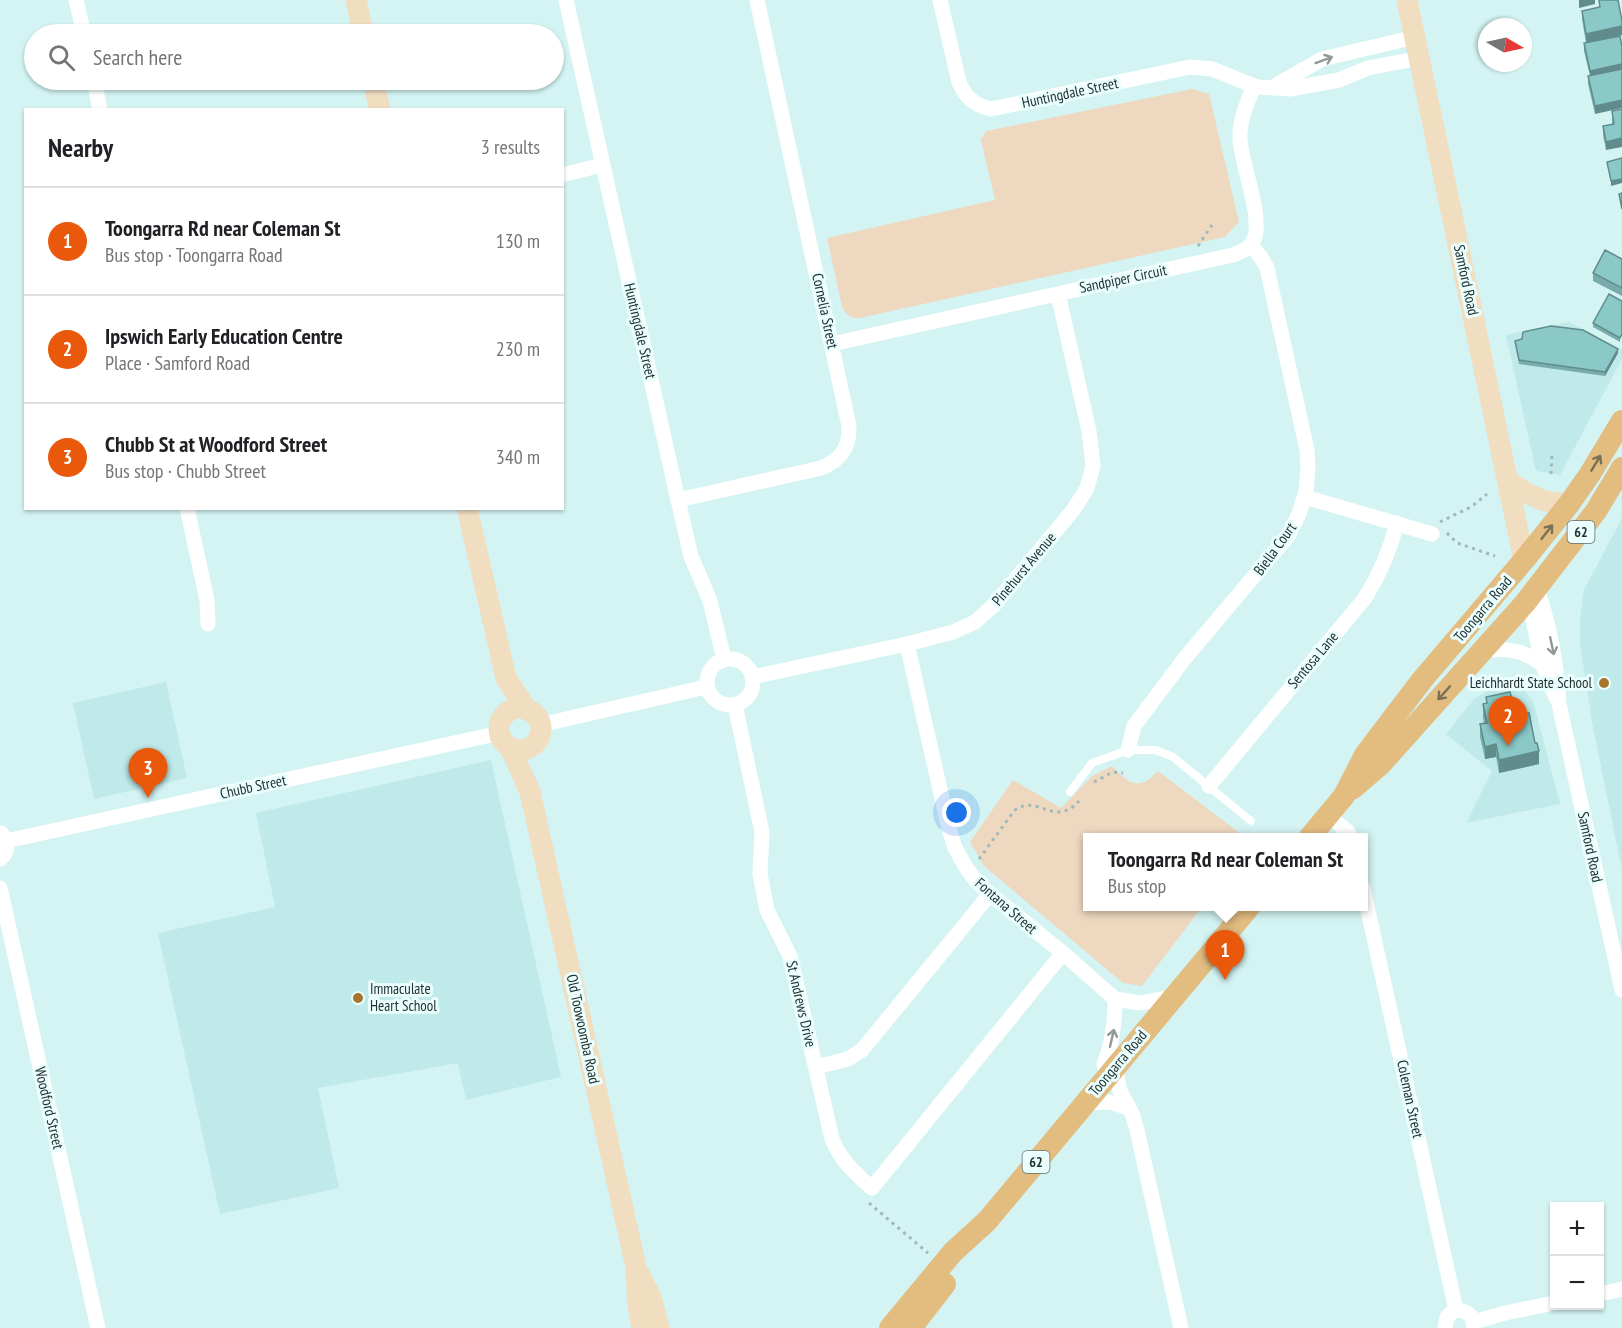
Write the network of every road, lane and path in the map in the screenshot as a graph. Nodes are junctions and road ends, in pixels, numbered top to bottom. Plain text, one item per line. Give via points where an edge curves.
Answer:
1 (76, 0) edge
2 (356, 0) edge
3 (566, 0) edge
4 (757, 0) edge
5 (940, 0) edge
6 (1407, 0) edge
7 (82, 24) edge
8 (361, 24) edge
9 (1417, 47) junction
10 (1254, 86) junction
11 (1273, 87) junction
12 (96, 90) edge
13 (375, 90) edge
14 (100, 108) edge
15 (380, 108) edge
16 (602, 165) junction
17 (564, 174) edge
18 (1212, 225) dead end
19 (1251, 245) junction
20 (1197, 248) dead end
21 (1058, 294) junction
22 (832, 344) junction
23 (1622, 421) edge
24 (1552, 454) dead end
25 (1622, 468) edge
26 (1551, 474) dead end
27 (1508, 481) junction
28 (1487, 494) dead end
29 (1305, 497) junction
30 (678, 500) junction
31 (1569, 504) junction
32 (187, 510) edge
33 (467, 510) edge
34 (1397, 523) junction
35 (1432, 534) dead end
36 (1495, 556) dead end
37 (1524, 560) junction
38 (1533, 594) junction
39 (208, 624) dead end
40 (907, 644) junction
41 (1484, 650) junction
42 (724, 659) junction
43 (1542, 664) junction
44 (752, 677) junction
45 (506, 678) junction
46 (706, 687) junction
47 (1559, 704) junction
48 (735, 705) junction
49 (534, 726) junction
50 (504, 732) junction
51 (1128, 750) junction
52 (1123, 773) dead end
53 (1209, 786) junction
54 (1089, 788) dead end
55 (530, 792) junction
56 (1070, 792) dead end
57 (1082, 796) dead end
58 (1344, 796) junction
59 (1328, 815) junction
60 (1251, 821) dead end
61 (1312, 833) edge
62 (1349, 833) edge
63 (3, 837) edge
64 (0, 859) edge
65 (975, 863) dead end
66 (0, 888) edge
67 (990, 894) junction
68 (1246, 911) edge
69 (1368, 911) edge
70 (1063, 953) junction
71 (1622, 990) edge
72 (1174, 997) junction
73 (1115, 999) junction
74 (816, 1067) junction
75 (1111, 1072) junction
76 (1085, 1102) junction
77 (1128, 1108) junction
78 (872, 1188) junction
79 (987, 1221) junction
80 (921, 1248) dead end
81 (636, 1267) junction
82 (1622, 1289) edge
83 (1604, 1293) edge
84 (1550, 1304) edge
85 (1456, 1310) junction
86 (1474, 1325) edge
87 (98, 1328) edge
88 (642, 1328) edge
89 (659, 1328) edge
90 (890, 1328) edge
91 (912, 1328) edge
92 (1181, 1328) edge
93 (1445, 1328) edge

1 - 7 street
2 - 8 street
3 - 16 street, Huntingdale Street
4 - 22 street, Cornelia Street
5 - 10 street, Huntingdale Street via 959,82 966,96 983,107 999,108 1190,67 1212,69
6 - 9 street, Samford Road
9 - 11 street, Huntingdale Street via 1339,80 1290,89
11 -> 9 street via 1322,59
9 - 27 street, Samford Road
10 - 11 street, Huntingdale Street
10 - 19 street via 1240,136 1257,225
12 - 14 street
13 - 15 street
16 - 17 street
16 - 30 street, Huntingdale Street
18 - 20 path
19 - 21 street, Sandpiper Circuit via 1233,255
19 - 29 street, Biella Court via 1267,268 1306,444
21 - 22 street, Sandpiper Circuit
21 - 40 street, Pinehurst Avenue via 1089,430 1093,466 1087,488 986,614 964,628
22 - 30 street, Cornelia Street via 849,433 847,447 839,458 821,468
31 -> 23 main road, Toongarra Road / 62
24 - 26 path
25 - 38 main road, Toongarra Road / 62 via 1596,511
27 - 31 street via 1530,496 1557,505
27 - 37 street, Samford Road
28 - 36 path via 1463,512 1439,522 1457,543
29 - 34 street
29 - 51 street, Biella Court via 1284,542 1185,658 1134,726
30 - 42 street, Huntingdale Street
37 -> 31 main road, Toongarra Road / 62
32 - 39 street via 207,600
33 - 45 street, Old Toowoomba Road
34 - 35 street
34 - 53 street, Sentosa Lane via 1381,572 1365,598
37 - 38 main road, Samford Road
37 - 58 main road, Toongarra Road / 62 via 1386,727 1365,755
38 - 41 main road, Toongarra Road / 62
38 - 43 street, Samford Road
38 -> 47 street, Samford Road via 1545,615 1558,673
40 - 44 street, Pinehurst Avenue
40 - 67 street, Fontana Street via 955,848 967,869
41 - 43 street via 1513,649
41 -> 58 main road, Toongarra Road / 62 via 1380,765
42 - 44 street via 745,664
42 - 46 street via 712,667
43 - 47 street, Samford Road
44 - 48 street via 751,691
45 - 49 street, Old Toowoomba Road
45 - 50 street, Old Toowoomba Road
46 - 48 street via 720,704
46 - 49 street
47 - 71 street, Samford Road
48 - 74 street, St Andrews Drive via 762,832 760,874 765,902 770,920 790,956
49 - 50 street via 523,749
49 - 50 street via 514,709
49 - 55 street, Old Toowoomba Road
50 - 55 street, Old Toowoomba Road
50 - 63 street, Chubb Street
51 - 53 lane via 1156,750 1173,757
51 - 56 lane via 1092,764
52 - 54 path via 1113,772
53 - 60 lane
55 - 81 street, Old Toowoomba Road
57 - 65 path via 1061,813 1030,804 1019,806
58 - 59 main road, Toongarra Road / 62
59 - 61 main road, Toongarra Road / 62
59 - 62 street
63 - 64 street via 6,852
66 - 87 street, Woodford Street
67 - 70 street, Fontana Street
67 - 74 street via 862,1050 848,1059
68 - 72 main road, Toongarra Road / 62
69 - 85 street, Coleman Street
70 - 73 street, Fontana Street
70 - 78 street
72 - 73 street via 1140,1003
72 - 75 main road, Toongarra Road / 62
75 -> 73 street via 1104,1064 1115,1023
74 - 78 street, St Andrews Drive via 838,1153
75 - 76 main road, Toongarra Road / 62
75 - 77 street
76 - 77 street via 1110,1102
76 - 79 main road, Toongarra Road / 62
77 - 92 street via 1137,1130
78 - 80 path via 867,1202
79 - 90 main road, Toongarra Road / 62 via 952,1252
79 - 91 main road, Toongarra Road / 62
81 - 88 street, Old Toowoomba Road
81 - 89 street, Old Toowoomba Road via 652,1300
82 - 83 street
84 - 86 street
85 - 86 street via 1468,1312
85 - 93 street via 1446,1317

